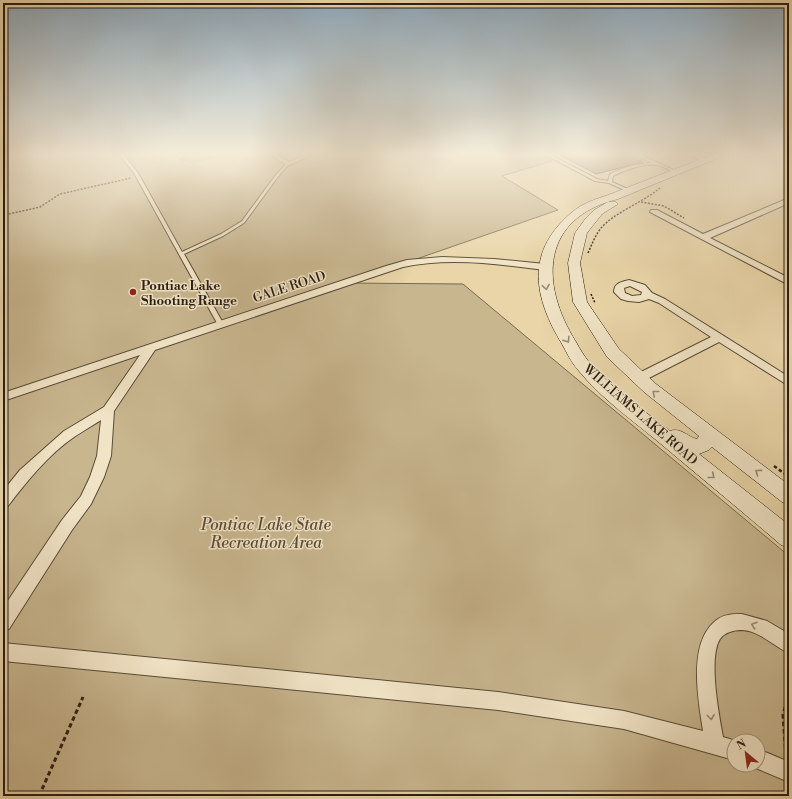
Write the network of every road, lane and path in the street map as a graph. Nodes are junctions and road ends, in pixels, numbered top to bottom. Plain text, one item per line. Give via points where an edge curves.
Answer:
1 (71, 191) edge
2 (146, 191) edge
3 (266, 191) edge
4 (629, 191) edge
5 (789, 200) edge
6 (639, 202) dead end
7 (654, 212) dead end
8 (584, 216) junction
9 (3, 217) edge
10 (704, 237) junction
11 (552, 242) junction
12 (181, 254) junction
13 (587, 259) dead end
14 (545, 267) junction
15 (789, 282) edge
16 (584, 288) junction
17 (648, 295) dead end
18 (597, 308) dead end
19 (220, 323) junction
20 (720, 337) junction
21 (151, 347) junction
22 (584, 368) junction
23 (639, 378) junction
24 (789, 382) edge
25 (3, 397) edge
26 (108, 410) junction
27 (708, 435) junction
28 (769, 462) dead end
29 (789, 477) edge
30 (789, 496) edge
31 (3, 502) edge
32 (789, 538) edge
33 (3, 623) edge
34 (789, 644) edge
35 (3, 652) edge
36 (789, 692) edge
37 (83, 697) dead end
38 (714, 743) junction
39 (726, 747) edge
40 (766, 761) edge
41 (788, 767) edge
42 (38, 796) edge

1 - 9 path via 60,194 40,207
2 - 12 lane
3 - 12 lane via 243,222
4 - 8 main road, WILLIAMS LAKE ROAD via 614,197 613,204
5 - 10 street
6 - 13 path via 614,217 598,232
7 - 10 street
8 - 11 main road, WILLIAMS LAKE ROAD via 566,223
8 - 16 main road, WILLIAMS LAKE ROAD via 574,263
10 - 15 street
11 - 14 main road, WILLIAMS LAKE ROAD
11 - 16 main road via 560,241 568,245 566,272
12 - 19 lane
14 - 19 street, GALE ROAD via 472,259 406,264
14 -> 22 main road, WILLIAMS LAKE ROAD via 548,298 559,328
16 - 18 path
16 - 23 main road, WILLIAMS LAKE ROAD via 580,302 613,353
17 - 20 street via 662,300
19 - 21 street, GALE ROAD
20 - 23 street
20 - 24 street
21 - 25 street, GALE ROAD
21 - 26 street
22 - 27 main road via 609,381 685,443 692,446 704,445
22 -> 32 main road, WILLIAMS LAKE ROAD
27 -> 23 main road, WILLIAMS LAKE ROAD
26 - 31 street via 69,434 50,450 25,474
26 - 33 street via 104,456 86,500
30 -> 27 main road, WILLIAMS LAKE ROAD
28 - 29 path
34 -> 38 street via 766,630 743,622 728,622 714,633 706,657
35 - 38 street via 498,701 624,720
36 - 41 path via 783,724
37 - 42 path
38 - 39 street
40 - 41 street

